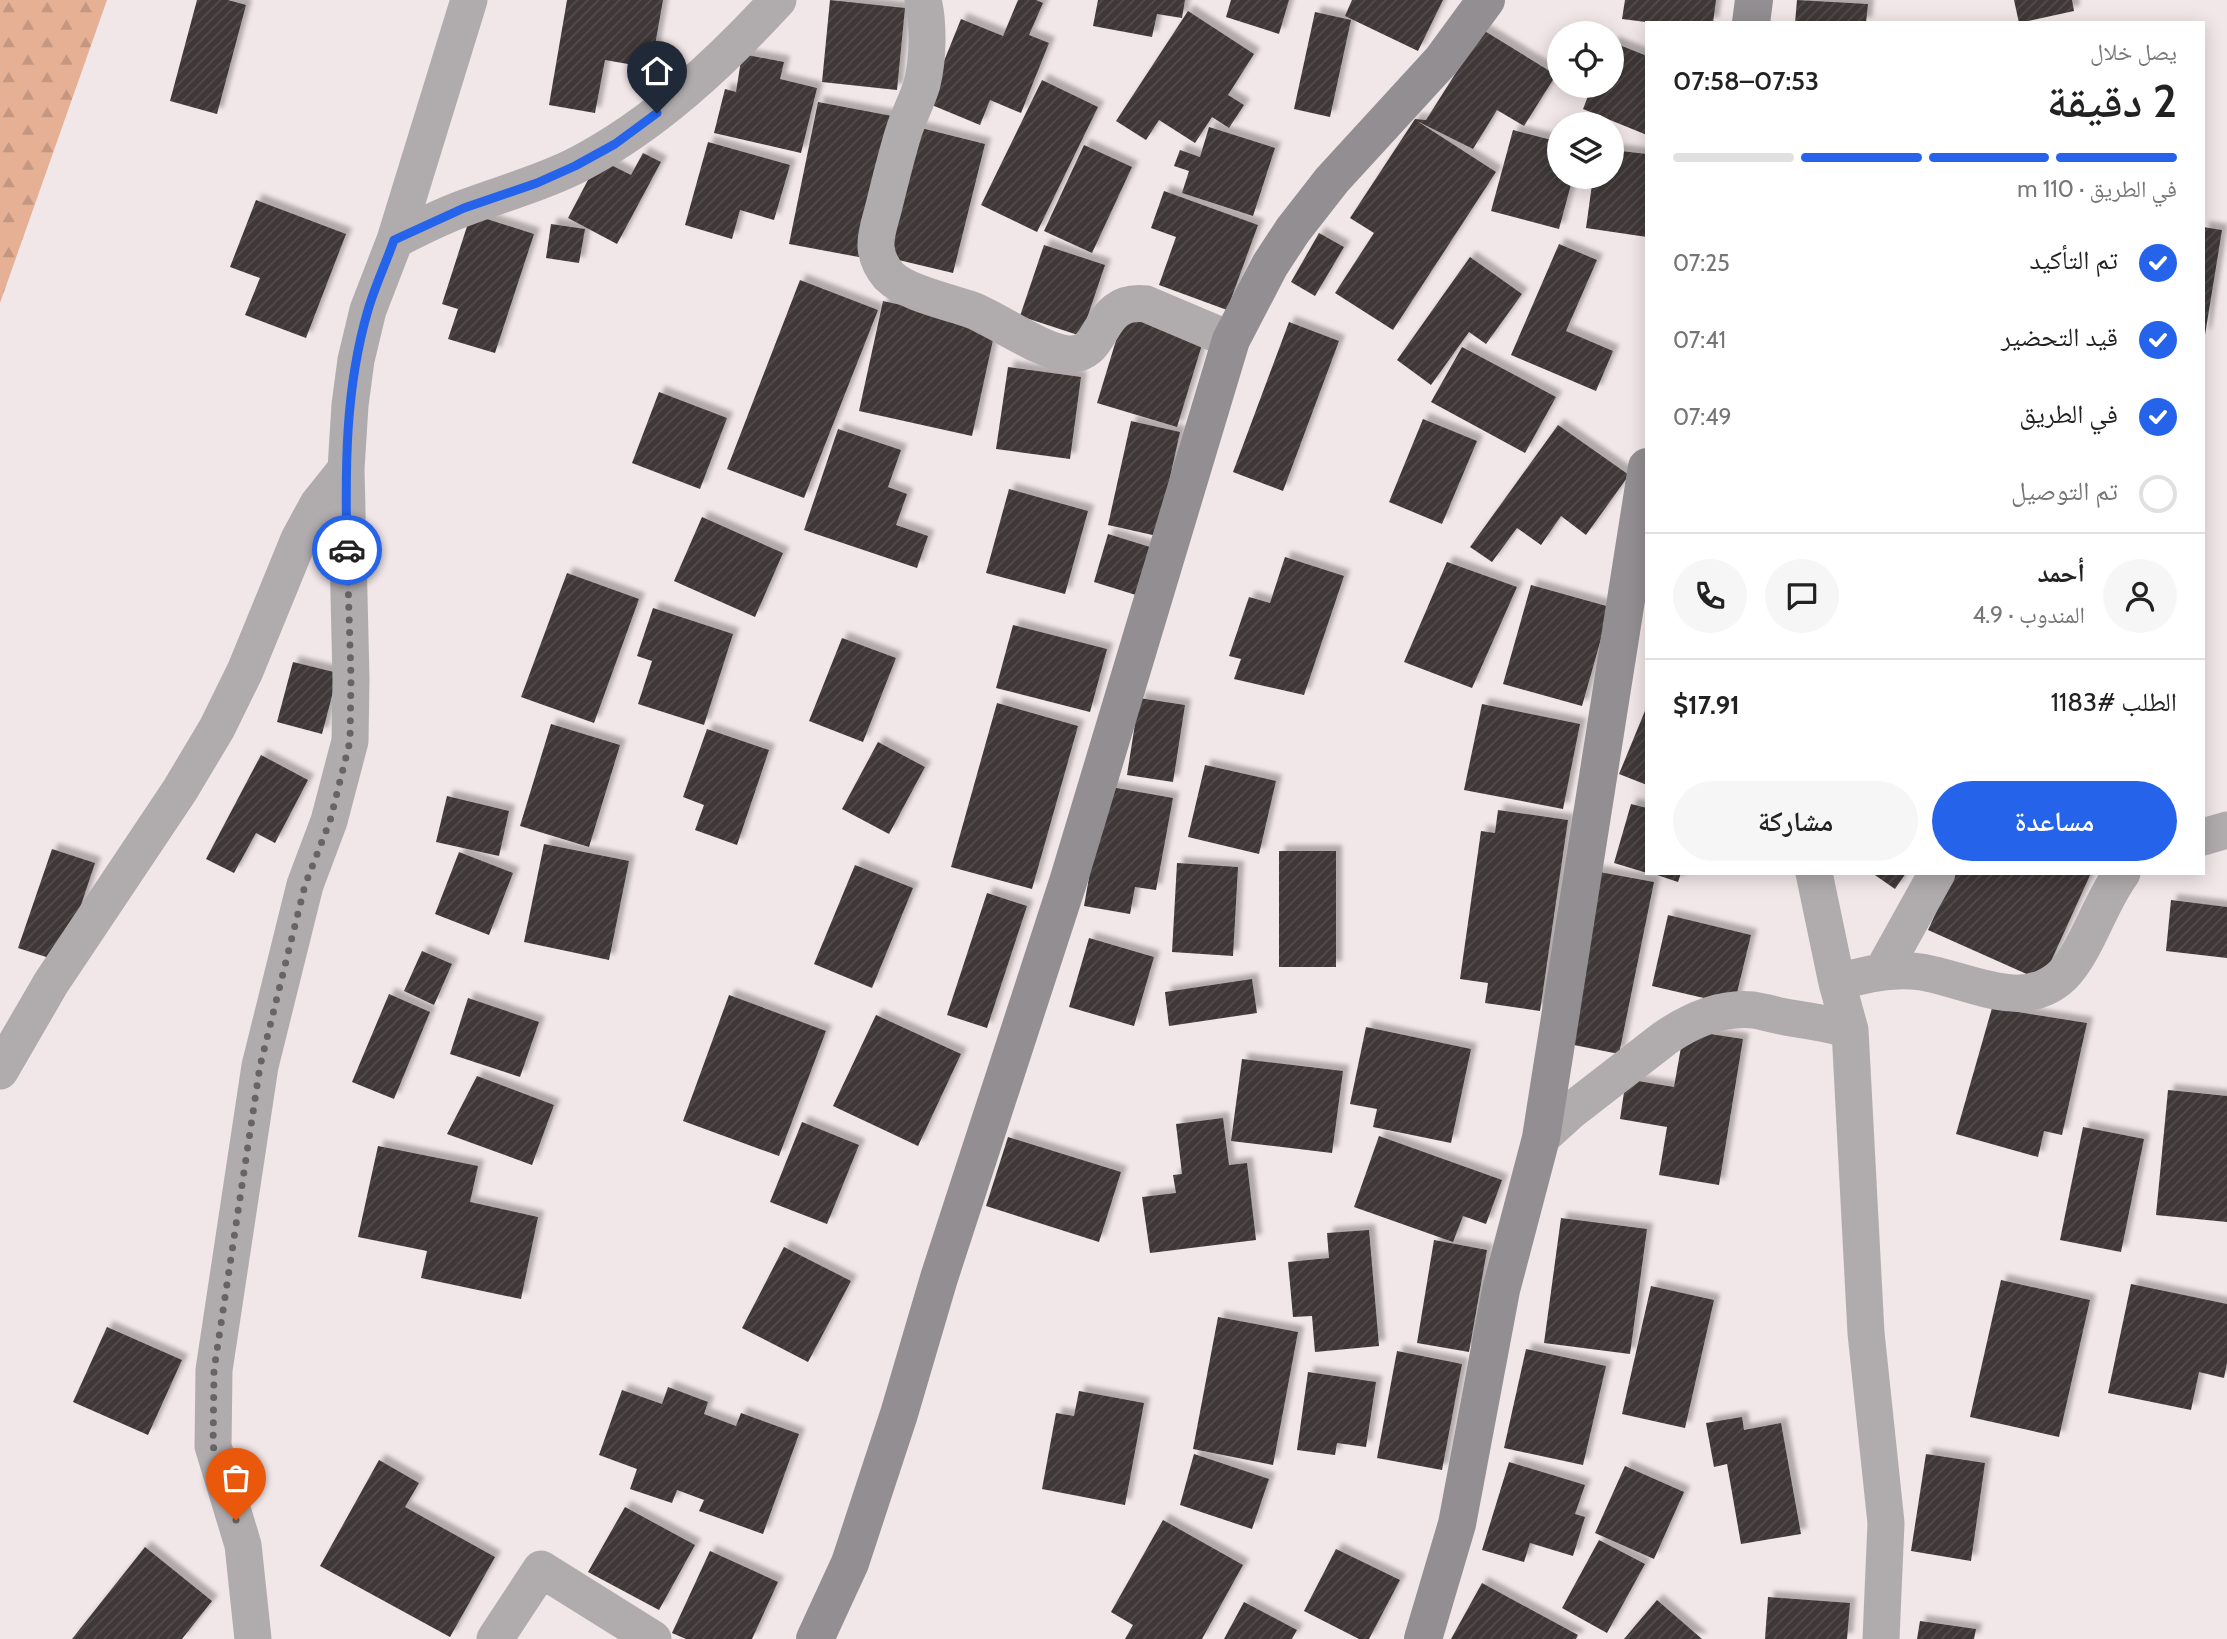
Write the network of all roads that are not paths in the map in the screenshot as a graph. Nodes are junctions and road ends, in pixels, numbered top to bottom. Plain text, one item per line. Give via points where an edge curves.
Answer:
1 (469, 0) edge
2 (778, 0) edge
3 (923, 0) edge
4 (1486, 0) edge
5 (1755, 0) edge
6 (1751, 21) edge
7 (394, 240) junction
8 (1231, 340) junction
9 (346, 469) junction
10 (1645, 494) edge
11 (1637, 603) edge
12 (2227, 830) edge
13 (2205, 836) edge
14 (1814, 875) edge
15 (1936, 875) edge
16 (2121, 875) edge
17 (1882, 972) junction
18 (1837, 983) junction
19 (1850, 1030) junction
20 (0, 1071) edge
21 (1541, 1138) junction
22 (253, 1639) edge
23 (495, 1639) edge
24 (653, 1639) edge
25 (816, 1639) edge
26 (1423, 1639) edge
27 (1881, 1639) edge

1 - 7 street
2 - 7 street via 694,82 615,144 565,170
3 - 8 street via 928,26 922,83 903,133 876,246 890,277 1068,354 1092,345 1111,314 1132,303 1146,304
4 - 8 street via 1442,60 1332,180 1293,230
5 - 6 street
7 - 9 street via 368,310 356,360
8 - 25 street via 1080,843 891,1438 850,1563
9 - 20 street via 318,504 299,539 217,728 51,983
9 - 22 street via 350,741 330,821 305,885 260,1066 214,1370 213,1446 243,1545
10 - 11 street
11 - 21 street
12 - 13 street
14 - 18 street
15 - 17 street
16 - 17 street via 2064,974 2035,992 2000,992 1923,972
17 - 18 street
18 - 19 street
19 - 21 street via 1752,1010 1707,1017 1665,1038
19 - 27 street via 1866,1332 1886,1523
21 - 26 street via 1501,1290 1457,1524
23 - 24 street via 541,1569

